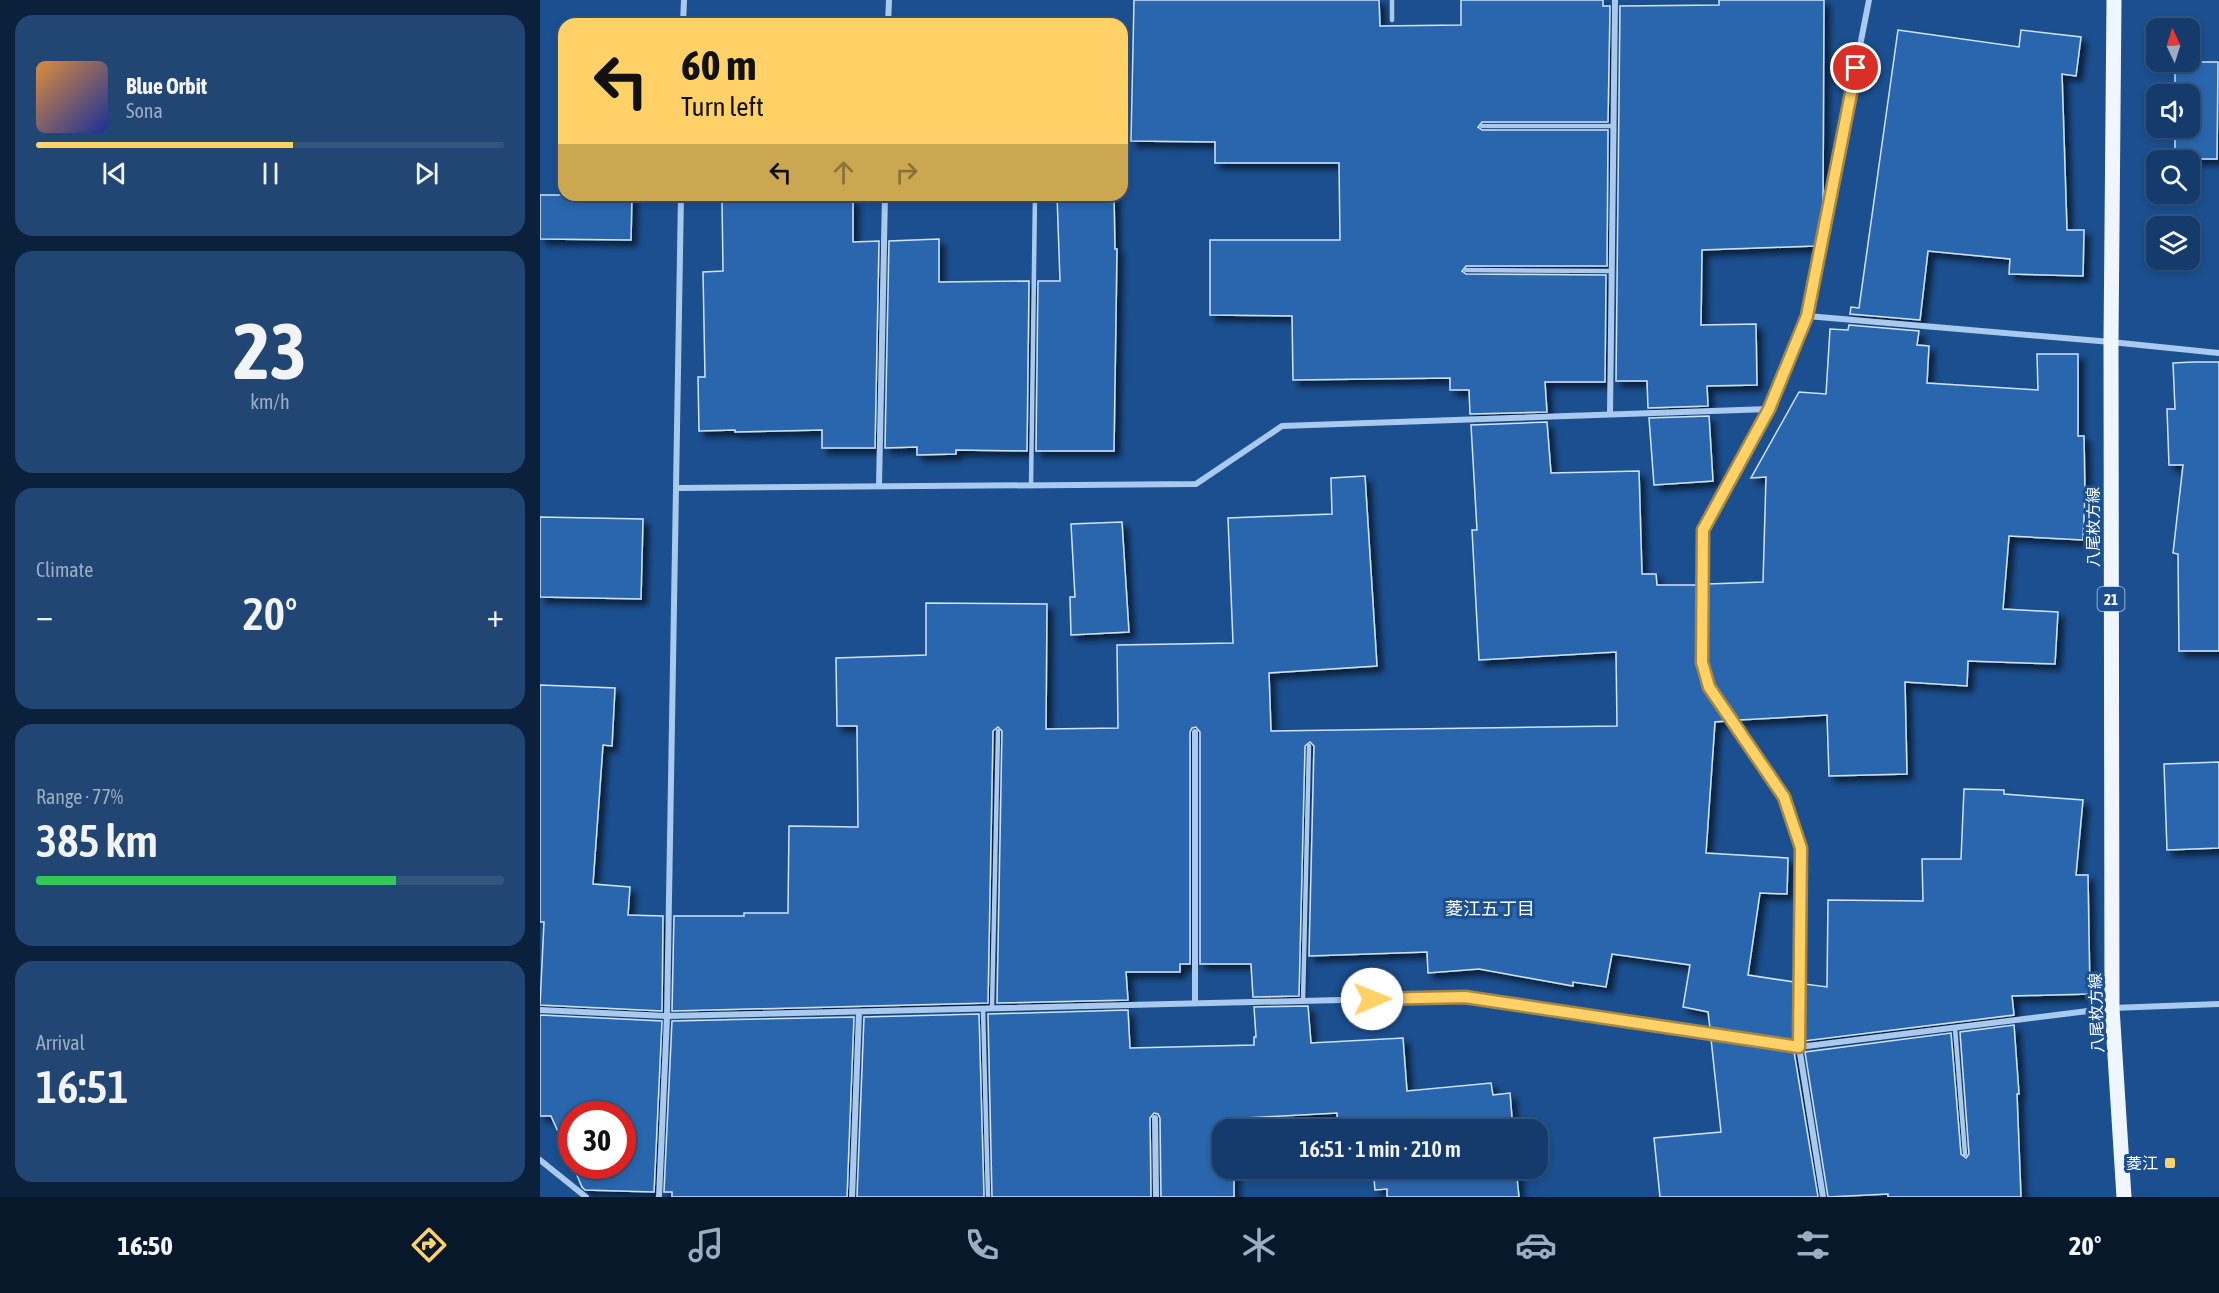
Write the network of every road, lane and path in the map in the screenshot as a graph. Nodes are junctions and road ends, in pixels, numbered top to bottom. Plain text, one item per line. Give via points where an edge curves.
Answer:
1 (684, 0) edge
2 (889, 0) edge
3 (1392, 0) edge
4 (1615, 0) edge
5 (1869, 0) edge
6 (2114, 0) edge
7 (683, 18) edge
8 (888, 18) edge
9 (1392, 20) dead end
10 (1482, 126) dead end
11 (1614, 126) junction
12 (681, 201) edge
13 (885, 201) edge
14 (1035, 201) edge
15 (1466, 270) dead end
16 (1612, 271) junction
17 (1807, 316) junction
18 (2111, 342) junction
19 (2219, 353) edge
20 (1769, 409) junction
21 (1610, 414) junction
22 (879, 486) junction
23 (1031, 486) junction
24 (677, 488) junction
25 (998, 731) dead end
26 (1195, 732) dead end
27 (1309, 746) dead end
28 (1303, 1001) junction
29 (1195, 1003) junction
30 (2219, 1004) edge
31 (992, 1008) junction
32 (2112, 1008) junction
33 (983, 1009) junction
34 (540, 1010) edge
35 (859, 1012) junction
36 (667, 1016) junction
37 (1955, 1028) junction
38 (1799, 1047) junction
39 (1155, 1118) dead end
40 (1965, 1154) dead end
41 (540, 1160) edge
42 (586, 1197) edge
43 (659, 1197) edge
44 (852, 1197) edge
45 (988, 1197) edge
46 (1156, 1197) edge
47 (1823, 1197) edge
48 (2124, 1197) edge

1 - 7 street
2 - 8 street
3 - 9 lane
4 - 11 street
5 - 17 street
6 - 18 main road, 八尾枚方線 / 21
10 - 11 lane
11 - 16 street
12 - 24 street
13 - 22 street
14 - 23 lane
15 - 16 lane
16 - 21 street
17 - 18 street
17 - 20 street
18 - 19 street
18 - 32 main road, 八尾枚方線 / 21
20 - 21 street
20 - 38 street via 1703,530 1702,662 1709,687 1784,797 1801,848
21 - 23 street via 1282,426 1196,484
22 - 23 street
22 - 24 street
24 - 36 street
25 - 31 lane
26 - 29 street
27 - 28 lane
28 - 29 street
28 - 38 street via 1465,997
29 - 31 street
30 - 32 street
31 - 33 street
32 - 37 street
32 - 48 main road, 八尾枚方線 / 21
33 - 35 street
33 - 45 lane
34 - 36 street
35 - 36 street
35 - 44 street
36 - 43 street
37 - 38 street
37 - 40 lane
38 - 47 street
39 - 46 street
41 - 42 street

